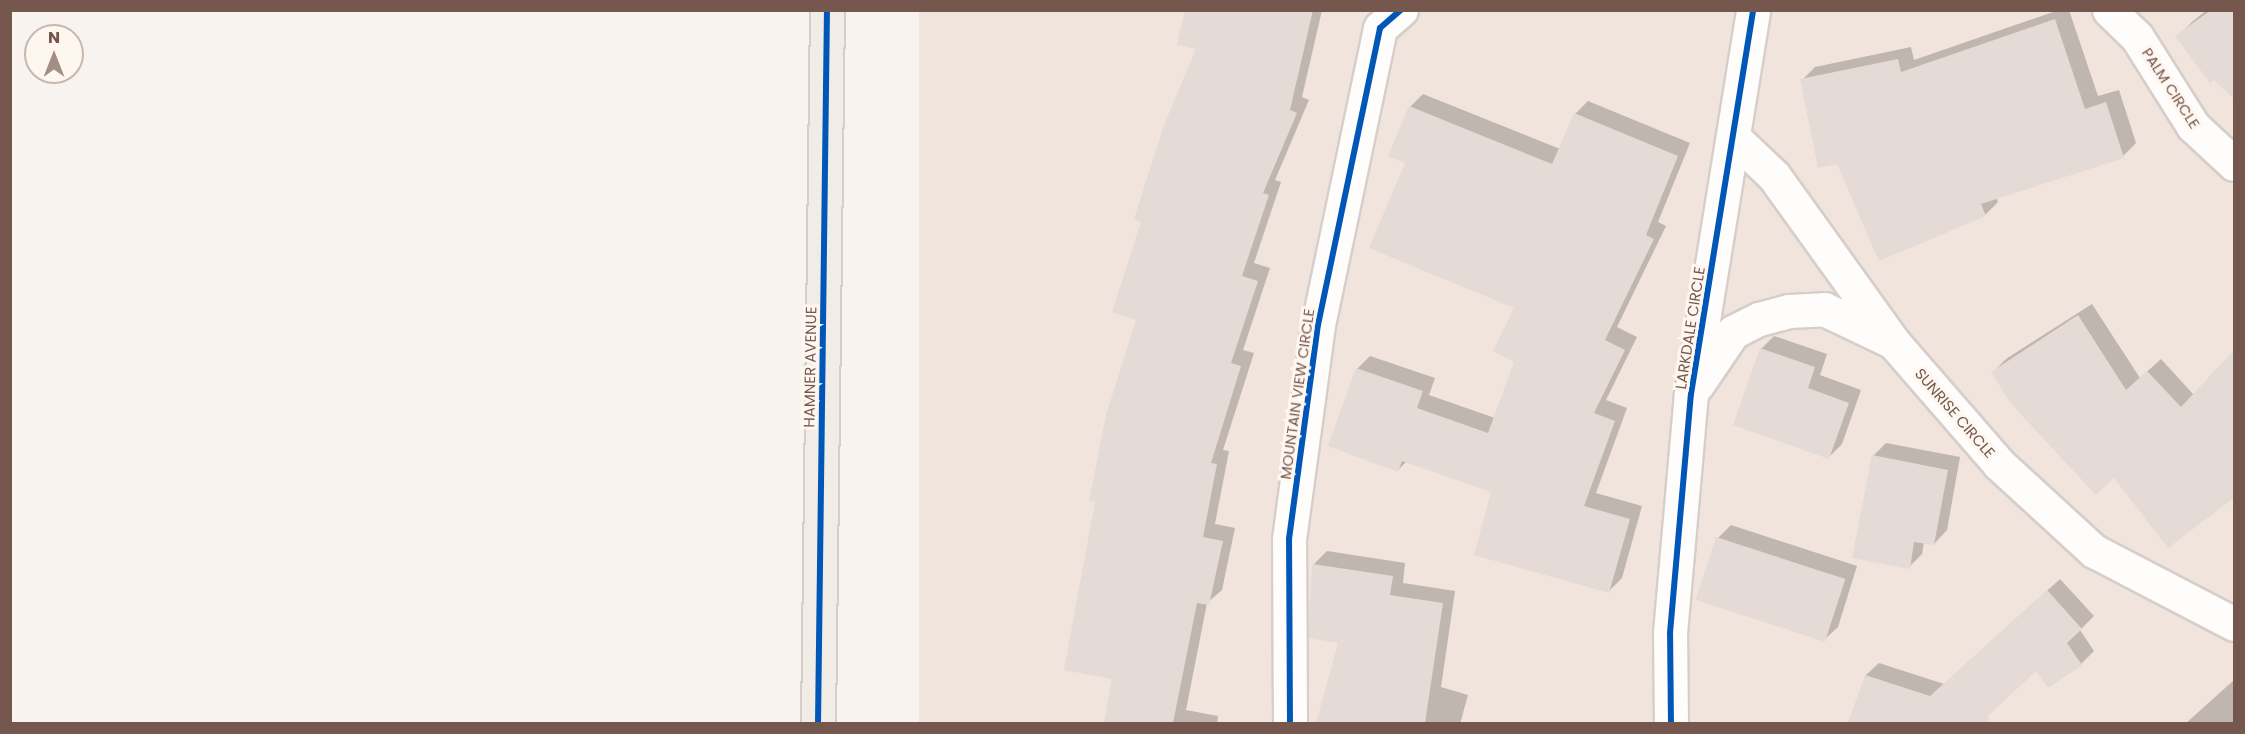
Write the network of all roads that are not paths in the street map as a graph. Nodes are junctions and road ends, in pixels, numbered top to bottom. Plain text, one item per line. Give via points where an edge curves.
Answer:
1 (826, 10) edge
2 (1401, 10) edge
3 (1753, 10) edge
4 (2109, 10) edge
5 (1733, 137) junction
6 (2235, 164) edge
7 (1894, 343) junction
8 (1691, 394) junction
9 (2235, 624) edge
10 (818, 723) edge
11 (1290, 723) edge
12 (1671, 723) edge

1 - 10 main road, HAMNER AVENUE
2 - 11 street, MOUNTAIN VIEW CIRCLE via 1380,28 1318,325 1289,539
3 - 5 street, LARKDALE CIRCLE
4 - 6 street, PALM CIRCLE via 2138,37 2193,126
5 - 7 street, SUNRISE CIRCLE via 1774,176
5 - 8 street, LARKDALE CIRCLE
7 - 8 street via 1824,309 1769,316 1733,332
7 - 9 street, SUNRISE CIRCLE via 1999,464 2094,551
8 - 12 street, LARKDALE CIRCLE via 1670,633

